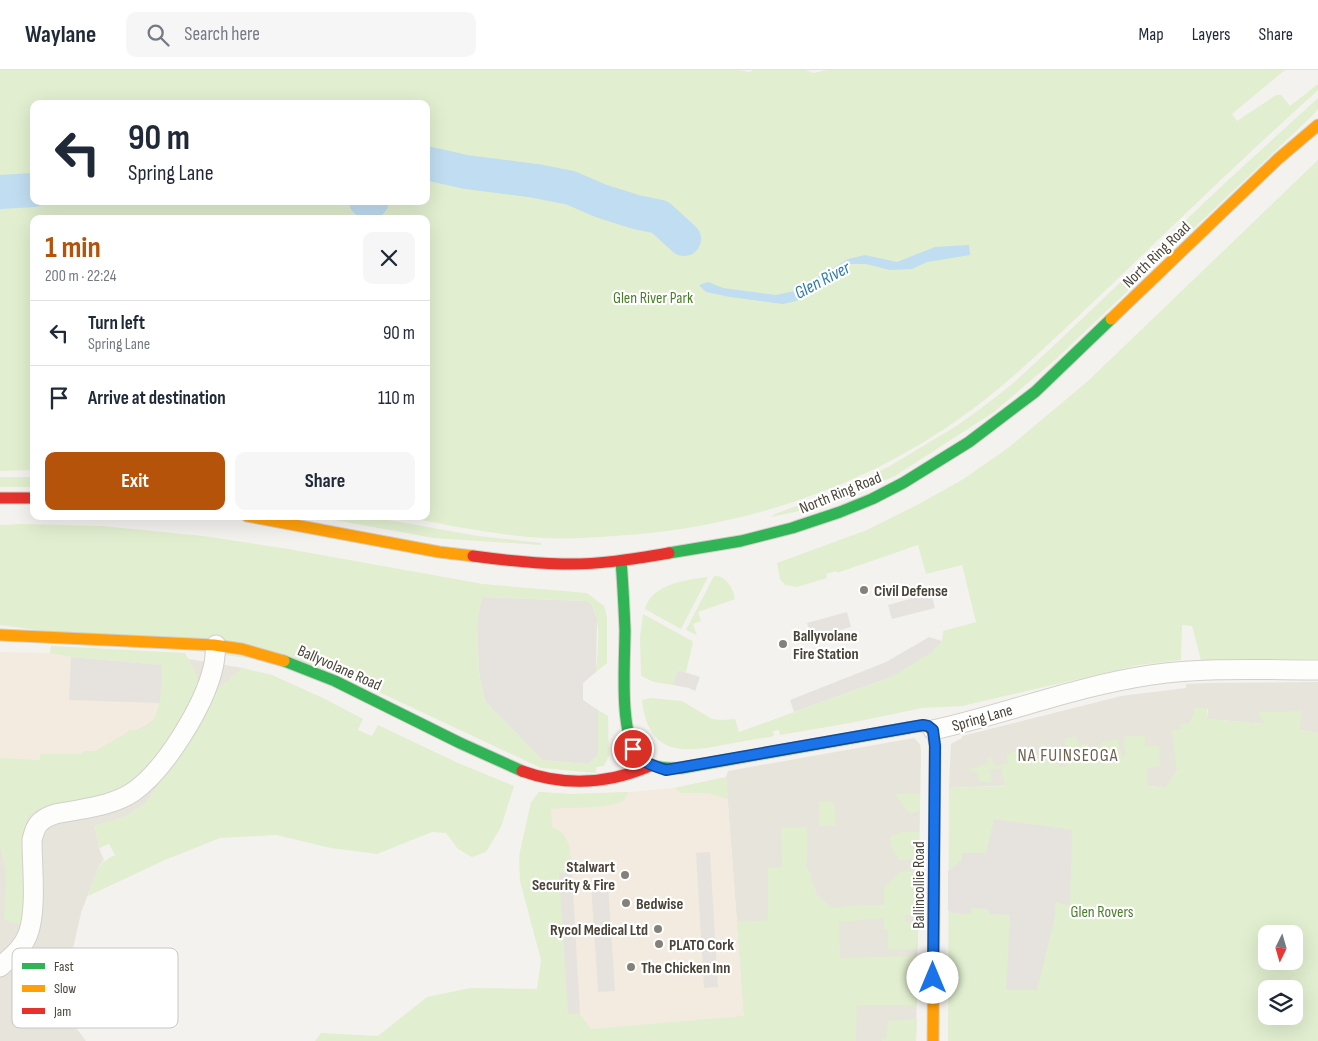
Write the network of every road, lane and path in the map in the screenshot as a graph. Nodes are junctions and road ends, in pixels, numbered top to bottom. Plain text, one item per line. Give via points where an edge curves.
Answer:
1 (1318, 125) edge
2 (0, 498) edge
3 (30, 498) edge
4 (268, 520) edge
5 (622, 561) junction
6 (0, 635) edge
7 (216, 645) junction
8 (1318, 670) edge
9 (933, 730) junction
10 (650, 766) junction
11 (20, 948) edge
12 (12, 955) edge
13 (0, 966) edge
14 (933, 1041) edge

1 - 5 street, North Ring Road via 1278,159 1035,392 969,442 903,483 840,512 741,541
2 - 3 street
4 - 5 street, North Ring Road via 439,552 523,562
5 - 10 street via 625,690 630,736 633,749
6 - 7 street, Ballyvolane Road
7 - 10 street, Ballyvolane Road via 287,662 537,776 578,782 610,780
7 - 11 street via 206,689 190,721 150,777 119,799 50,815 35,830 32,840 33,902 28,934
8 - 9 street, Spring Lane via 1217,670 1151,675 1053,697
9 - 10 street, Spring Lane via 923,725 682,768 666,770
9 - 14 street, Ballincollie Road
12 - 13 street

